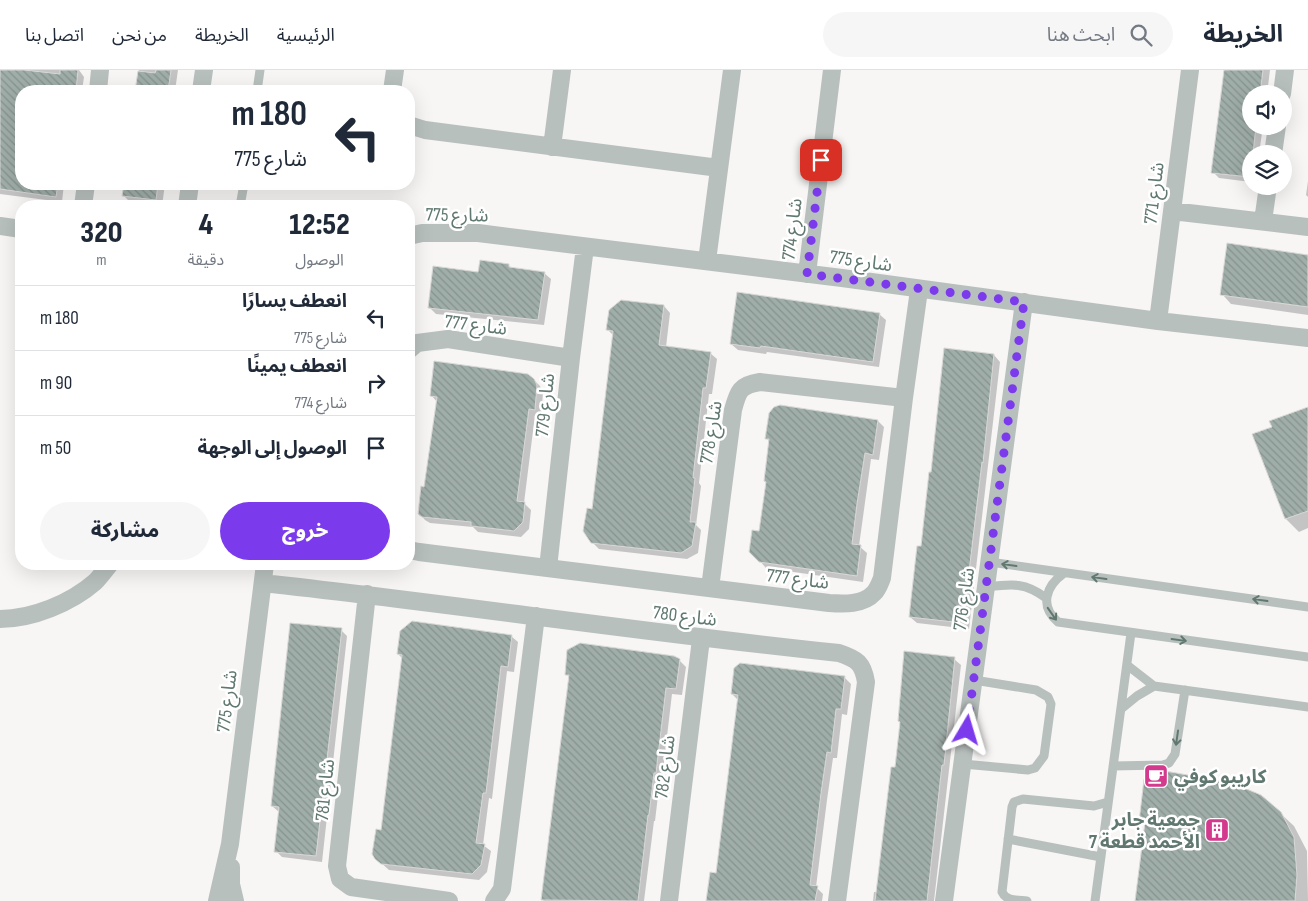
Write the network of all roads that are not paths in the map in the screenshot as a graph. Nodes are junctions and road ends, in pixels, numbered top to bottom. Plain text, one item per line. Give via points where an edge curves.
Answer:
1 (100, 70) edge
2 (204, 70) edge
3 (260, 70) edge
4 (395, 70) edge
5 (562, 70) edge
6 (732, 70) edge
7 (832, 70) edge
8 (1190, 70) edge
9 (1285, 70) edge
10 (99, 85) edge
11 (202, 85) edge
12 (258, 85) edge
13 (393, 85) edge
14 (1283, 85) edge
15 (415, 128) edge
16 (552, 146) junction
17 (719, 168) junction
18 (1267, 195) edge
19 (1172, 211) junction
20 (1263, 221) junction
21 (0, 226) edge
22 (15, 227) edge
23 (1308, 227) edge
24 (415, 235) edge
25 (585, 247) junction
26 (707, 262) junction
27 (807, 274) junction
28 (919, 290) junction
29 (1024, 302) junction
30 (1158, 321) junction
31 (1308, 338) edge
32 (415, 345) edge
33 (571, 358) junction
34 (904, 398) junction
35 (415, 551) edge
36 (990, 562) junction
37 (548, 568) junction
38 (105, 570) edge
39 (264, 570) edge
40 (1064, 573) junction
41 (262, 583) junction
42 (986, 587) junction
43 (710, 588) junction
44 (367, 594) junction
45 (1046, 598) junction
46 (1308, 607) edge
47 (536, 616) junction
48 (0, 619) edge
49 (1131, 633) junction
50 (701, 639) junction
51 (1308, 657) edge
52 (1127, 664) junction
53 (974, 680) junction
54 (1154, 686) junction
55 (1184, 690) junction
56 (1308, 707) edge
57 (1121, 709) junction
58 (963, 764) junction
59 (1113, 766) junction
60 (1108, 802) junction
61 (1008, 839) junction
62 (230, 844) junction
63 (1101, 857) junction
64 (217, 901) edge
65 (235, 901) edge
66 (449, 901) edge
67 (494, 901) edge
68 (669, 901) edge
69 (838, 901) edge
70 (944, 901) edge
71 (1027, 901) edge
72 (1095, 901) edge

1 - 10 street
2 - 11 street
3 - 12 lane
4 - 13 street
5 - 16 street
6 - 17 street
7 - 27 street, شارع 774
8 - 19 street, شارع 771
9 - 14 street
15 - 16 street
16 - 17 street
17 - 26 street
18 - 20 street
19 - 20 street
19 - 30 street, شارع 771
20 - 23 street
21 - 22 street
24 - 25 street, شارع 775 via 478,233
25 - 26 street, شارع 775
25 - 33 street, شارع 779
26 - 27 street, شارع 775
27 - 28 street, شارع 775
28 - 29 street, شارع 775
28 - 34 street, شارع 777
29 - 30 street, شارع 775
29 - 36 street, شارع 776
30 - 31 street, شارع 775
32 - 33 street, شارع 777 via 448,339
33 - 37 street, شارع 779
34 - 43 street, شارع 777 via 882,578 875,592 864,601 843,604
34 - 43 street, شارع 778 via 760,382 743,386 733,410
35 - 37 street, شارع 777
40 -> 36 lane
36 - 42 street, شارع 776
37 - 43 street, شارع 777
38 - 48 street via 94,582 69,599 37,613
39 - 41 street, شارع 775
40 - 45 lane via 1056,579
46 -> 40 lane
41 - 44 street, شارع 780
41 - 62 street, شارع 775
42 - 45 lane via 1018,584 1036,590
42 - 53 street, شارع 776
44 - 47 street, شارع 780
44 - 66 street, شارع 781 via 337,866 340,879 351,888
45 -> 49 lane via 1051,616 1058,622
47 - 50 street, شارع 780
47 - 67 street via 502,889
49 -> 51 lane
49 - 52 lane
50 - 68 street, شارع 782
50 - 69 street, شارع 780 via 839,653 852,658 864,670 866,682
52 - 54 lane
52 - 57 lane
53 - 58 street, شارع 776
53 - 58 lane via 1036,690 1048,697 1051,704 1044,756 1035,768
54 - 55 lane
54 - 57 lane
55 - 56 lane
55 -> 59 lane via 1173,759 1163,765
57 - 59 lane
58 - 70 street, شارع 776
59 - 60 lane
60 - 61 lane via 1094,806 1018,800 1012,808
60 - 63 lane
61 - 63 lane
61 - 71 lane via 1002,892 1010,899
62 - 64 street, شارع 775
62 - 65 street, شارع 775
63 - 72 lane

